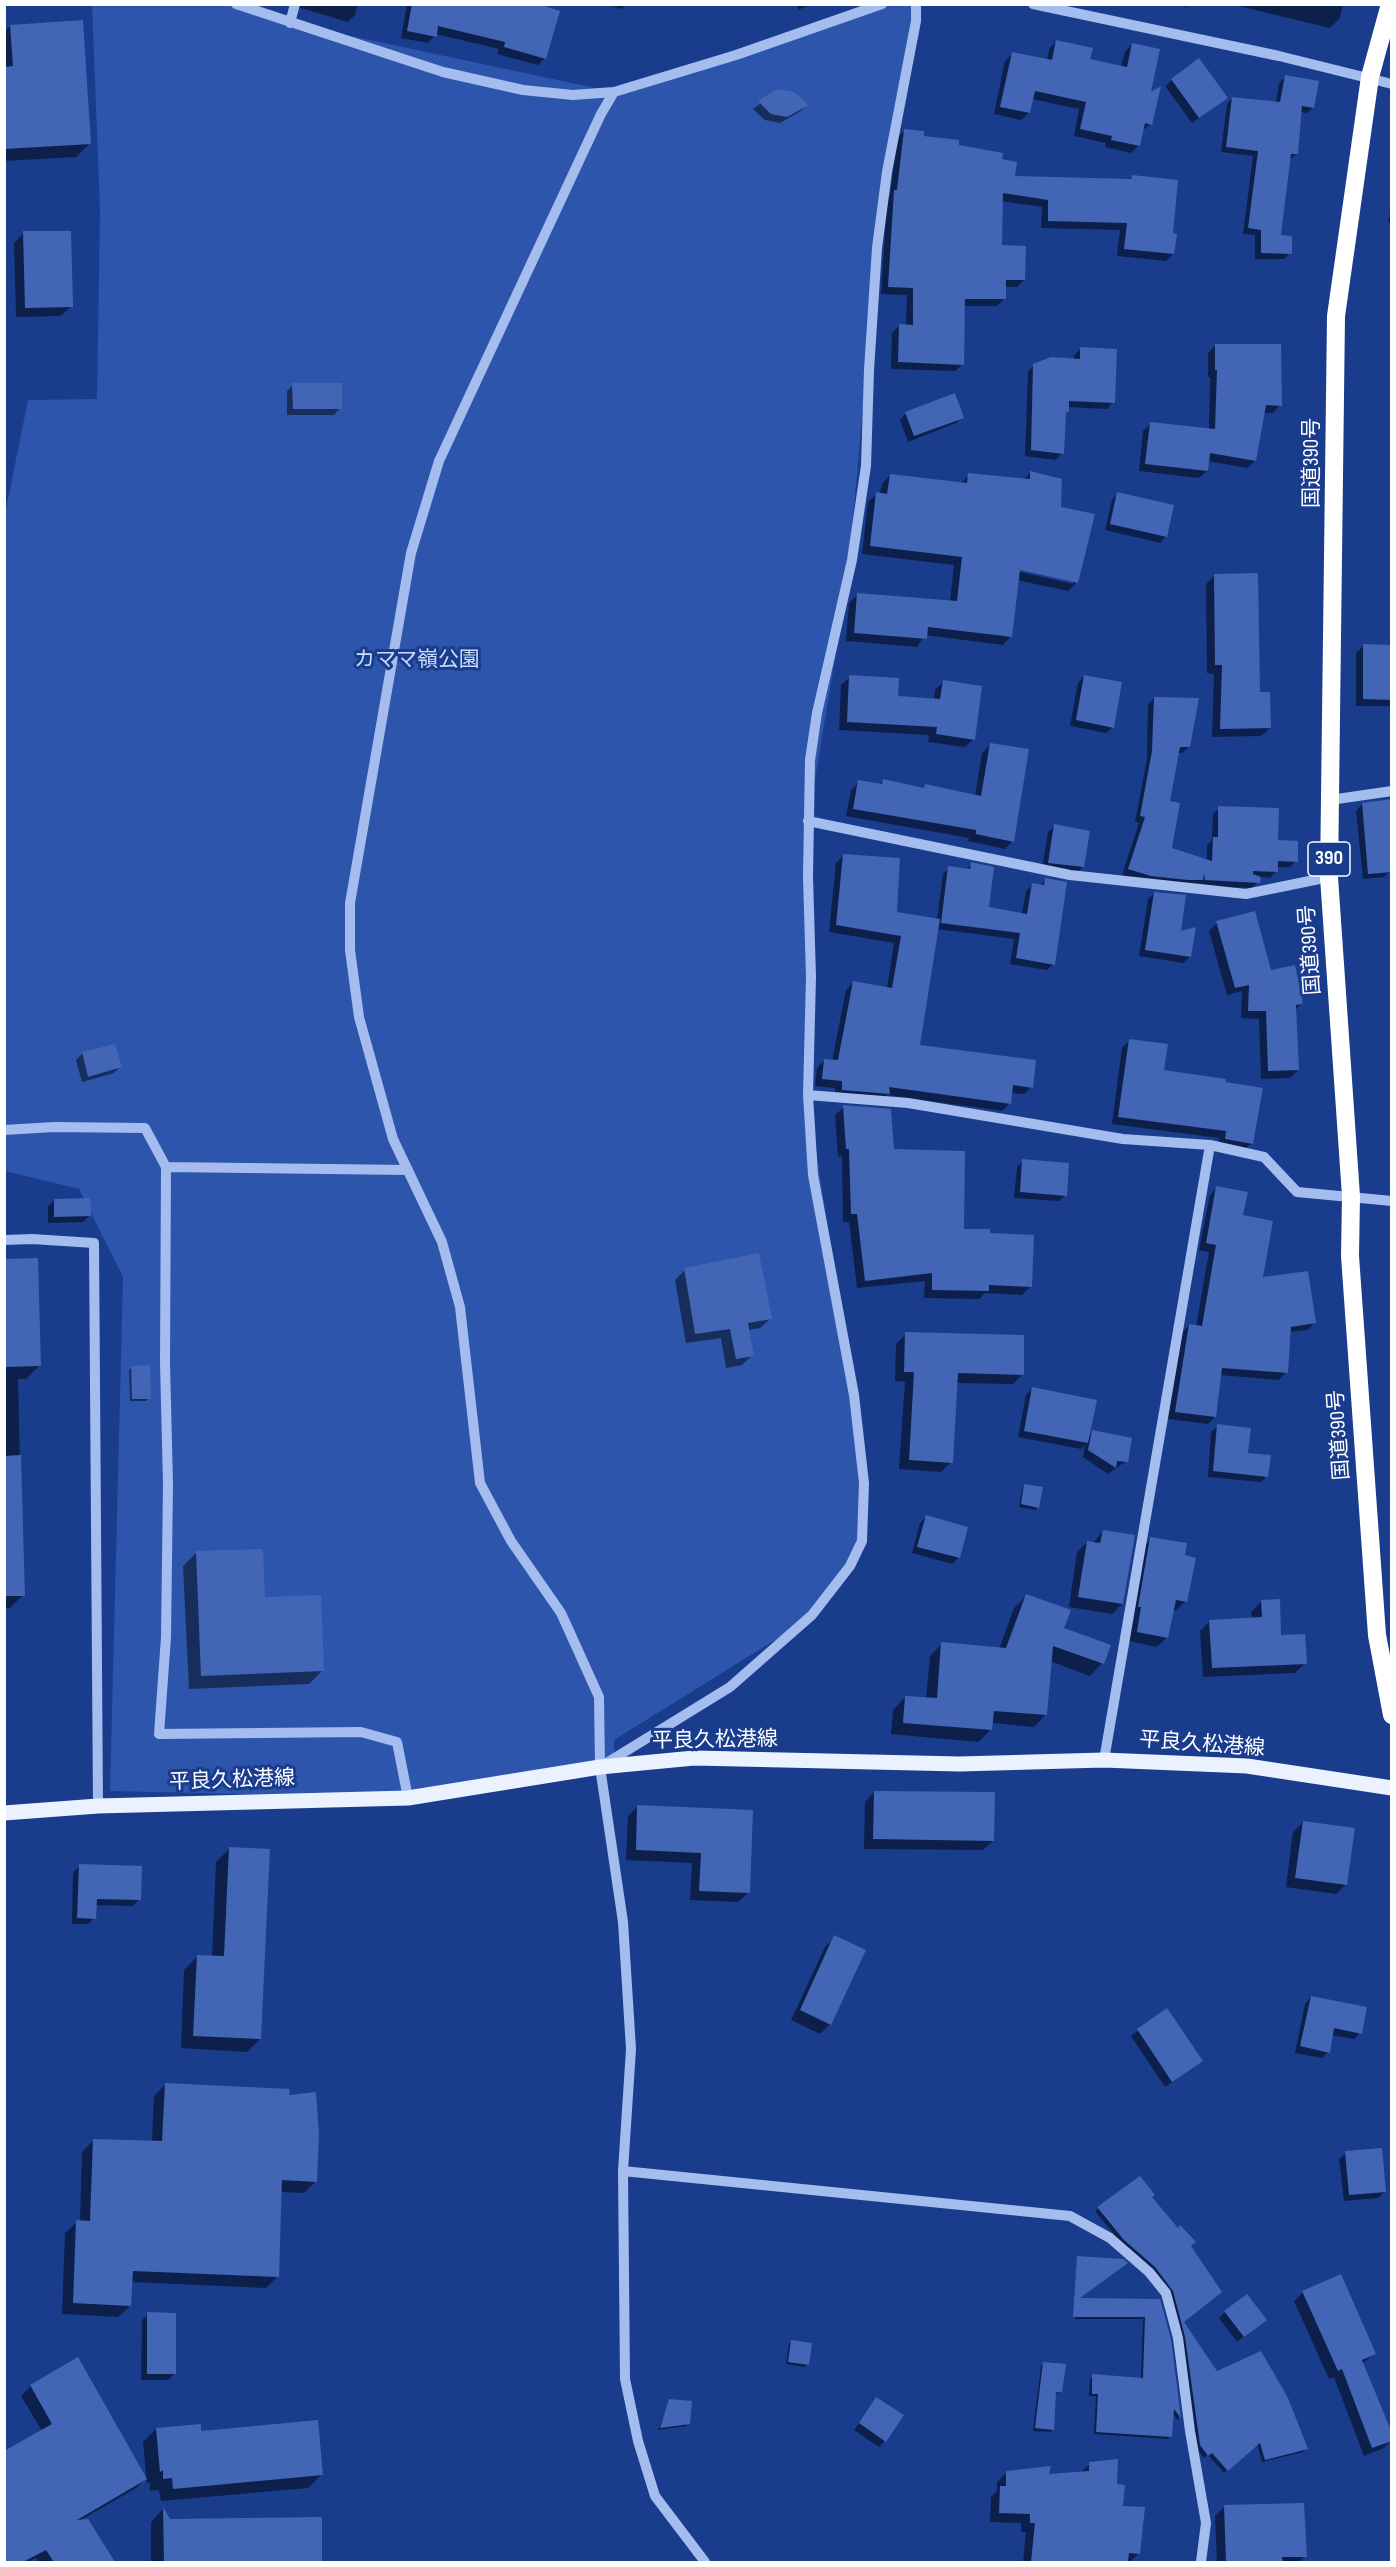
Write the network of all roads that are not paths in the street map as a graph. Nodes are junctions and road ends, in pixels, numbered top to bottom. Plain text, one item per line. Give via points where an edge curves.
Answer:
1 (236, 4) edge
2 (295, 4) edge
3 (882, 4) edge
4 (916, 4) edge
5 (1034, 4) edge
6 (1390, 4) edge
7 (290, 23) junction
8 (1370, 77) junction
9 (1392, 84) edge
10 (614, 92) junction
11 (1392, 791) edge
12 (1330, 800) junction
13 (808, 821) junction
14 (1329, 877) junction
15 (807, 1095) junction
16 (4, 1130) edge
17 (1210, 1145) junction
18 (166, 1167) junction
19 (408, 1170) junction
20 (1351, 1196) junction
21 (1392, 1201) edge
22 (4, 1240) edge
23 (1392, 1715) edge
24 (1104, 1760) junction
25 (600, 1767) junction
26 (1392, 1788) edge
27 (408, 1798) junction
28 (98, 1806) junction
29 (4, 1813) edge
30 (623, 2171) junction
31 (705, 2562) edge
32 (1201, 2562) edge

1 - 7 street
2 - 7 street
3 - 10 street
4 - 13 street via 877,248 866,466 852,560 817,713 810,760
5 - 8 street
6 - 8 highway, 国道390号 / 390
7 - 10 street via 443,72 523,90 573,95
8 - 9 street
8 - 12 highway, 国道390号 / 390 via 1336,316
10 - 19 street via 439,461 411,553 350,903 350,950 359,1017 393,1139
11 - 12 street
12 - 14 highway, 国道390号 / 390
13 - 14 street via 1070,875 1234,893
13 - 15 street via 812,977
14 - 20 highway, 国道390号 / 390
15 - 17 street via 908,1103 1123,1139
15 - 25 street via 813,1175 854,1395 864,1483 862,1541 850,1566 812,1615 730,1687
16 - 18 street via 145,1128
17 - 20 street via 1264,1156 1297,1192
17 - 24 street
18 - 19 street
18 - 27 street via 166,1637 159,1734 361,1732 398,1742
19 - 25 street via 442,1242 460,1307 480,1483 511,1541 561,1613 599,1697
20 - 21 street
20 - 23 highway, 国道390号 / 390 via 1350,1256 1377,1635
22 - 28 street via 94,1243
24 - 25 main road, 平良久松港線 via 960,1764 694,1758
24 - 26 main road, 平良久松港線 via 1247,1766
25 - 27 main road, 平良久松港線
25 - 30 street via 623,1922 630,2037
27 - 28 main road, 平良久松港線
28 - 29 main road, 平良久松港線
30 - 31 street via 625,2379 655,2496
30 - 32 street via 1070,2216 1110,2238 1149,2272 1166,2293 1178,2338 1206,2523

